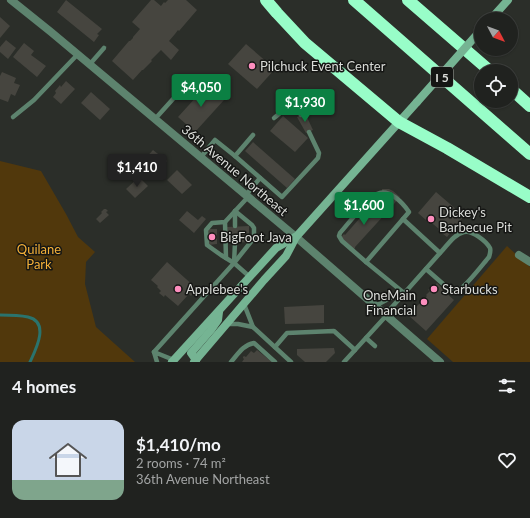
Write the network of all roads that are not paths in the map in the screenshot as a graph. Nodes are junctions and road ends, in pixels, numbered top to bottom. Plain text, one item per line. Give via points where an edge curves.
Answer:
1 (12, 0) edge
2 (266, 0) edge
3 (354, 0) edge
4 (408, 0) edge
5 (508, 0) edge
6 (497, 12) edge
7 (474, 38) edge
8 (104, 48) dead end
9 (78, 54) junction
10 (90, 64) junction
11 (482, 64) edge
12 (518, 95) edge
13 (173, 99) dead end
14 (530, 106) edge
15 (301, 116) dead end
16 (12, 117) dead end
17 (274, 118) dead end
18 (155, 119) junction
19 (399, 122) junction
20 (309, 132) dead end
21 (253, 134) dead end
22 (530, 154) edge
23 (235, 156) junction
24 (201, 157) junction
25 (260, 178) junction
26 (247, 196) junction
27 (530, 198) edge
28 (235, 211) junction
29 (246, 220) junction
30 (403, 220) junction
31 (225, 222) junction
32 (235, 226) dead end
33 (246, 226) dead end
34 (296, 237) junction
35 (246, 242) dead end
36 (235, 243) dead end
37 (246, 248) junction
38 (440, 253) junction
39 (519, 255) dead end
40 (226, 258) junction
41 (234, 262) junction
42 (366, 262) junction
43 (530, 262) edge
44 (426, 269) junction
45 (250, 277) junction
46 (404, 293) junction
47 (244, 304) junction
48 (376, 306) junction
49 (220, 311) junction
50 (386, 315) junction
51 (227, 324) junction
52 (253, 327) junction
53 (366, 338) junction
54 (376, 346) dead end
55 (275, 347) junction
56 (355, 350) junction
57 (154, 352) junction
58 (173, 361) edge
59 (196, 361) edge
60 (157, 362) edge
61 (231, 362) edge
62 (275, 362) edge
63 (291, 362) edge
64 (344, 362) edge
65 (440, 362) edge

1 - 9 street, 36th Avenue Northeast
2 - 19 highway via 305,43
3 - 22 highway, I 5
4 - 11 highway
5 - 6 main road
7 - 19 main road, bridge
8 - 10 lane
9 - 10 street, 36th Avenue Northeast
9 - 16 lane via 34,100
10 - 18 street, 36th Avenue Northeast
12 - 14 highway
13 - 18 lane
15 - 17 lane via 293,105
18 - 24 street, 36th Avenue Northeast
19 - 27 highway
19 - 34 main road
20 - 25 lane via 319,154 318,158 282,197
21 - 23 lane
23 - 24 lane via 215,140
23 - 25 lane
24 - 26 street, 36th Avenue Northeast
25 - 26 lane
26 - 28 lane
26 - 34 street, 36th Avenue Northeast
28 - 29 lane
28 - 31 lane
28 - 32 lane
29 - 33 lane
29 - 37 lane via 255,232 254,238
30 - 38 lane
30 - 42 lane
30 - 42 lane via 409,212 394,197 386,193 377,194 354,217 339,236
31 - 40 lane
31 - 40 lane via 212,223 206,230 207,244
34 - 45 main road via 276,248
34 - 47 main road via 286,256
34 - 48 street, 36th Avenue Northeast
35 - 37 lane
36 - 41 lane
37 - 41 lane
38 - 44 lane
38 - 44 lane via 455,237 465,231 470,231 490,248 489,257 460,288 450,290
39 - 43 street
40 - 41 lane
41 - 45 lane
41 - 57 lane
42 - 46 lane
44 - 46 lane
45 - 49 main road
46 - 48 lane
46 - 50 lane
47 - 51 main road
47 - 52 lane
48 - 50 street, 36th Avenue Northeast
49 - 58 main road
49 - 59 main road via 212,330 191,353
50 - 53 lane
50 - 65 street, 36th Avenue Northeast
51 - 52 lane
51 - 59 main road
52 - 55 lane
53 - 54 lane
53 - 56 lane
55 - 56 lane via 287,333 334,331
55 - 63 lane
56 - 64 lane
57 - 58 lane
57 - 60 lane
61 - 62 lane via 246,345 254,343

